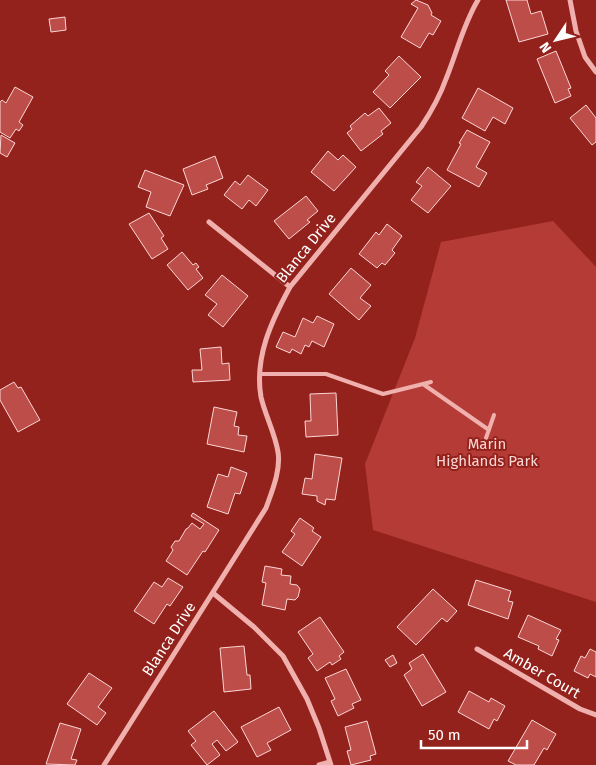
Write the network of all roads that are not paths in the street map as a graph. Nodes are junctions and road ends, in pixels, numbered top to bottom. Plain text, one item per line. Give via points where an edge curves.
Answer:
1 (478, 0) edge
2 (570, 0) edge
3 (596, 72) edge
4 (209, 222) dead end
5 (290, 287) junction
6 (260, 374) junction
7 (432, 382) dead end
8 (423, 384) junction
9 (494, 415) dead end
10 (489, 430) junction
11 (486, 438) dead end
12 (213, 593) junction
13 (477, 649) dead end
14 (596, 715) edge
15 (330, 763) edge
16 (104, 765) edge
17 (319, 765) edge

1 - 5 street, Blanca Drive via 467,20 440,94 422,128
2 - 3 street via 585,57
4 - 5 street
5 - 6 street, Blanca Drive via 274,314
6 - 8 lane via 326,374 383,394
6 - 12 street, Blanca Drive via 261,396 279,453 277,475 266,508
7 - 8 lane
8 - 10 lane
9 - 10 lane
10 - 11 lane
12 - 15 street via 283,656 307,699
12 - 16 street, Blanca Drive
13 - 14 street, Amber Court via 580,709
15 - 17 street

